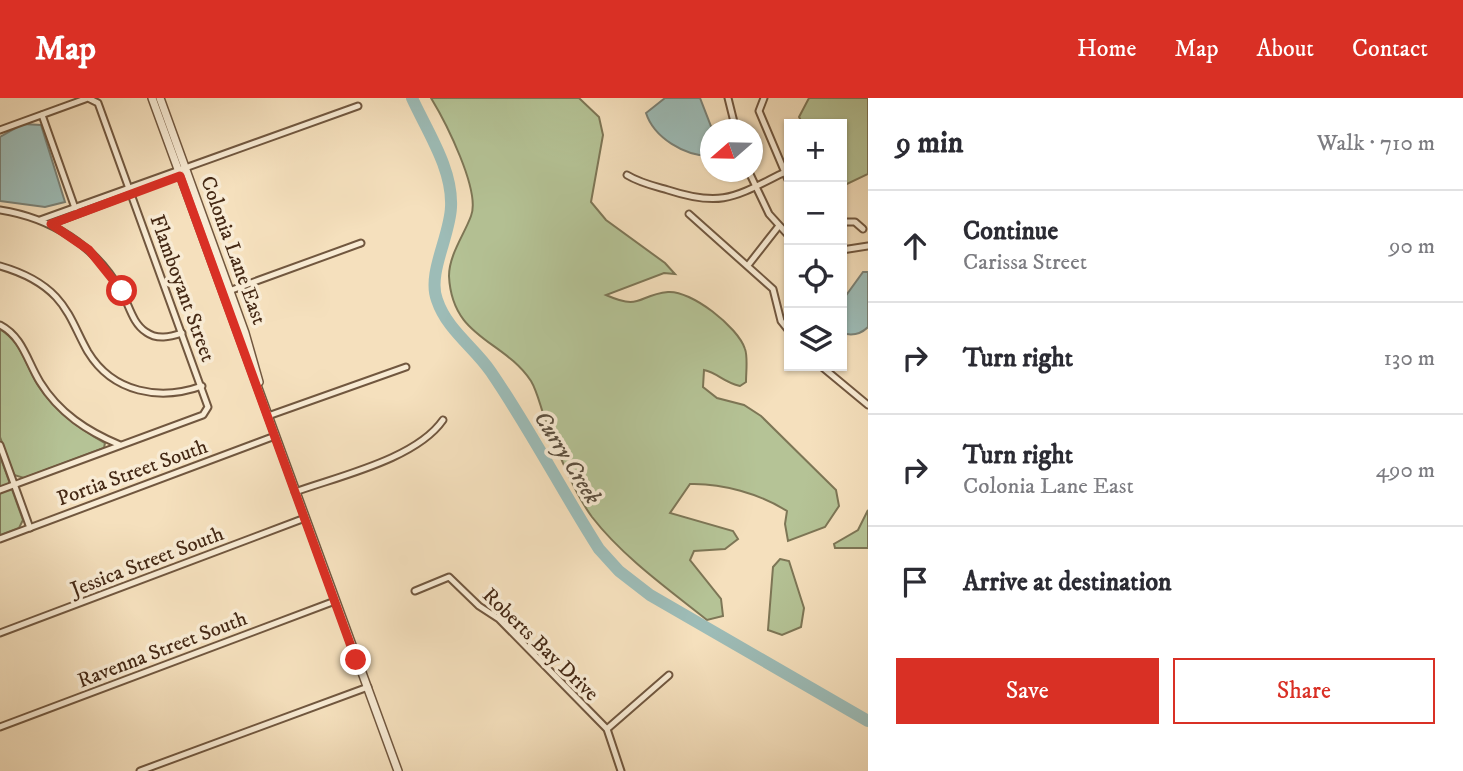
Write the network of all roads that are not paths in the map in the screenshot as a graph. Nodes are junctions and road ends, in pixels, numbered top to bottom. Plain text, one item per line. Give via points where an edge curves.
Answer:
1 (152, 98) edge
2 (160, 98) edge
3 (728, 98) edge
4 (764, 98) edge
5 (358, 106) dead end
6 (42, 115) junction
7 (733, 119) edge
8 (0, 130) edge
9 (187, 169) junction
10 (784, 170) edge
11 (784, 172) edge
12 (179, 173) junction
13 (628, 174) dead end
14 (754, 182) edge
15 (756, 186) junction
16 (129, 187) junction
17 (131, 194) junction
18 (75, 207) junction
19 (0, 210) edge
20 (78, 214) junction
21 (689, 214) dead end
22 (40, 220) junction
23 (847, 222) edge
24 (51, 224) junction
25 (778, 226) junction
26 (863, 229) dead end
27 (784, 231) edge
28 (361, 243) dead end
29 (868, 246) edge
30 (847, 249) edge
31 (749, 264) junction
32 (0, 266) edge
33 (226, 292) junction
34 (0, 325) edge
35 (784, 325) edge
36 (182, 333) junction
37 (406, 367) dead end
38 (827, 371) edge
39 (202, 386) junction
40 (868, 405) edge
41 (268, 416) junction
42 (443, 420) dead end
43 (275, 436) junction
44 (0, 445) edge
45 (120, 445) junction
46 (15, 485) junction
47 (0, 490) edge
48 (295, 492) junction
49 (305, 518) junction
50 (30, 527) junction
51 (0, 539) edge
52 (415, 591) dead end
53 (335, 601) junction
54 (0, 633) edge
55 (668, 675) dead end
56 (368, 687) junction
57 (0, 727) edge
58 (607, 729) junction
59 (140, 771) edge
60 (398, 771) edge
61 (621, 771) edge

1 - 12 street, Colonia Lane East
2 - 9 street, Colonia Lane East
3 - 7 street
4 - 10 street via 759,111
5 - 9 street
6 - 8 street
6 - 16 street, Flamboyant Street via 88,98 95,100
6 - 18 street
9 - 12 street
9 - 33 street, Colonia Lane East
11 - 15 street
12 - 16 street
12 - 17 street
12 - 33 street, Colonia Lane East
13 - 15 street via 640,182 702,200 731,198
14 - 15 street
15 - 25 street
16 - 17 street, Flamboyant Street
16 - 18 street
17 - 20 street
17 - 36 street, Flamboyant Street
18 - 20 street
18 - 22 street
19 - 22 street
20 - 24 street
21 - 31 street
22 - 24 street
23 - 26 street
24 - 36 street via 82,244 106,268 145,332 160,338
25 - 27 street
25 - 31 street
28 - 33 street
29 - 30 street
31 - 35 street via 775,291
32 - 39 street via 30,277 57,297 93,360 121,383 162,395
33 - 41 street, Colonia Lane East
34 - 45 street via 20,341 42,384 66,414
36 - 39 street, Flamboyant Street
37 - 41 street
38 - 40 street
39 - 45 street, Flamboyant Street via 208,410 203,415
41 - 43 street, Colonia Lane East
42 - 48 street via 405,451
43 - 48 street, Colonia Lane East
43 - 50 street, Portia Street South
44 - 46 street
45 - 46 street
46 - 47 street
46 - 50 street
48 - 49 street, Colonia Lane East
49 - 53 street, Colonia Lane East
49 - 54 street, Jessica Street South
50 - 51 street, Portia Street South
52 - 58 street, Roberts Bay Drive via 443,577 452,579 545,663
53 - 56 street, Colonia Lane East
53 - 57 street, Ravenna Street South
55 - 58 street
56 - 59 street
56 - 60 street, Colonia Lane East
58 - 61 street, Roberts Bay Drive

